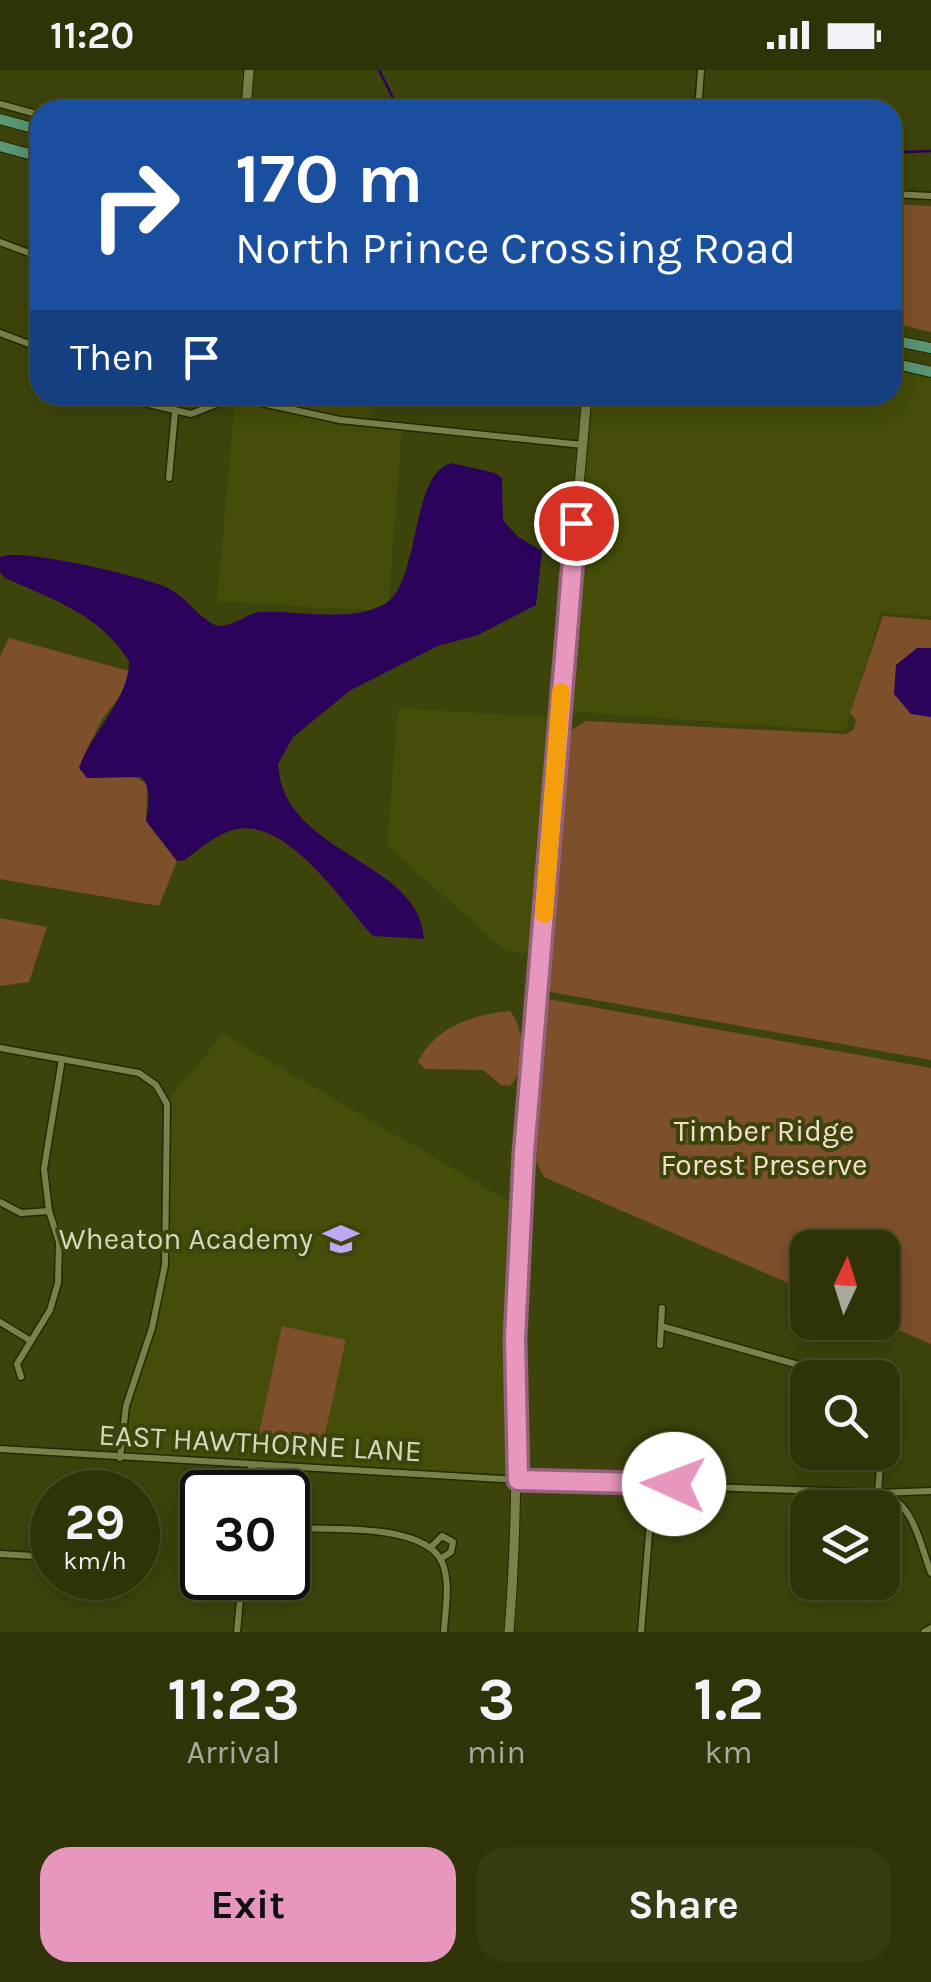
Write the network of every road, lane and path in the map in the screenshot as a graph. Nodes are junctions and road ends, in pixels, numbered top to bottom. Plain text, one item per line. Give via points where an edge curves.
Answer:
1 (248, 70) edge
2 (702, 70) edge
3 (246, 100) edge
4 (699, 100) edge
5 (0, 104) edge
6 (30, 112) edge
7 (0, 119) edge
8 (30, 127) edge
9 (0, 146) edge
10 (30, 154) edge
11 (902, 195) edge
12 (931, 196) edge
13 (0, 242) edge
14 (30, 254) edge
15 (0, 333) edge
16 (902, 342) edge
17 (30, 344) edge
18 (931, 348) edge
19 (902, 365) edge
20 (931, 372) edge
21 (149, 405) edge
22 (213, 405) edge
23 (271, 405) edge
24 (586, 405) edge
25 (175, 412) junction
26 (583, 445) junction
27 (169, 478) dead end
28 (0, 1048) edge
29 (62, 1059) junction
30 (0, 1202) edge
31 (50, 1211) junction
32 (662, 1308) dead end
33 (0, 1322) edge
34 (661, 1326) junction
35 (31, 1341) junction
36 (660, 1345) dead end
37 (790, 1363) edge
38 (21, 1377) dead end
39 (0, 1450) edge
40 (120, 1458) junction
41 (252, 1465) junction
42 (251, 1470) edge
43 (253, 1470) edge
44 (518, 1480) junction
45 (652, 1484) junction
46 (803, 1490) edge
47 (931, 1490) edge
48 (900, 1492) edge
49 (900, 1504) edge
50 (310, 1529) edge
51 (433, 1549) junction
52 (0, 1554) edge
53 (30, 1556) edge
54 (440, 1559) junction
55 (931, 1573) edge
56 (240, 1600) edge
57 (931, 1628) edge
58 (237, 1632) edge
59 (444, 1632) edge
60 (509, 1632) edge
61 (641, 1632) edge
62 (924, 1632) edge

1 - 3 street
2 - 4 street
5 - 6 street
7 - 8 main road
9 - 10 main road
11 - 12 street
13 - 14 street
15 - 17 street
16 - 18 main road
19 - 20 main road
21 - 25 street
22 - 25 street via 203,412
23 - 26 street via 340,420
24 - 26 street
25 - 27 street
26 - 44 street via 528,1092 515,1338
28 - 29 street
29 - 31 street via 45,1159
29 - 40 street via 139,1074 156,1085 168,1110 165,1265 126,1406
30 - 31 street via 27,1214
31 - 35 street via 58,1283
32 - 34 street
33 - 35 street
34 - 36 street
34 - 37 street
35 - 38 street via 17,1364
39 - 40 street, EAST HAWTHORNE LANE
40 - 41 street, EAST HAWTHORNE LANE
41 - 42 street
41 - 43 street
41 - 44 street, EAST HAWTHORNE LANE
44 - 45 street, EAST HAWTHORNE LANE
44 - 60 street
45 - 46 street, EAST HAWTHORNE LANE
45 - 61 street
47 - 48 street, EAST HAWTHORNE LANE
49 - 55 street
50 - 51 street via 392,1533
51 - 54 street
51 - 54 street via 442,1536 451,1539 452,1549
52 - 53 street
54 - 59 street via 447,1585
56 - 58 street
57 - 62 street

